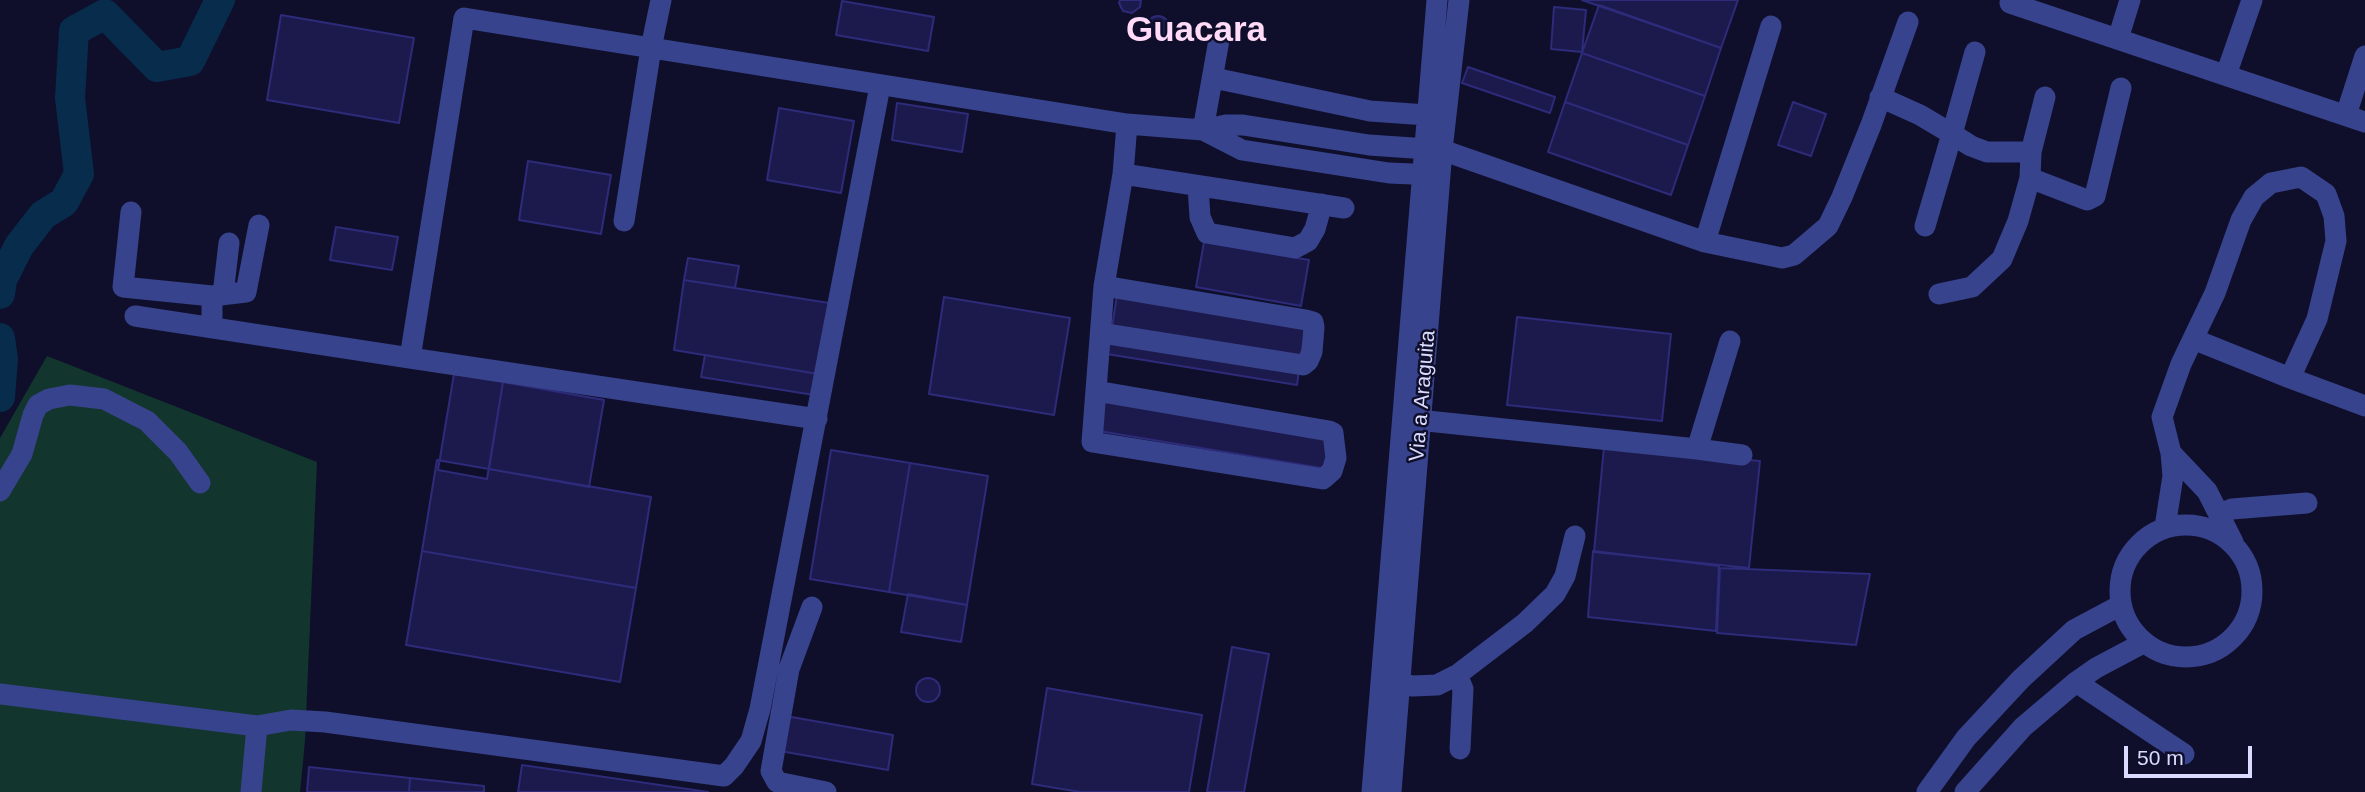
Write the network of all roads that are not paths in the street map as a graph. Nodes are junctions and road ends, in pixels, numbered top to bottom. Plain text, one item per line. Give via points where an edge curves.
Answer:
1 (661, 0) edge
2 (1437, 0) edge
3 (1459, 0) edge
4 (2011, 0) edge
5 (2130, 0) edge
6 (2252, 0) edge
7 (1908, 22) dead end
8 (1771, 26) dead end
9 (2118, 39) junction
10 (1219, 40) dead end
11 (651, 48) junction
12 (1975, 52) dead end
13 (2365, 56) edge
14 (2226, 75) junction
15 (1214, 78) junction
16 (880, 86) junction
17 (2120, 88) dead end
18 (1880, 97) junction
19 (2045, 97) dead end
20 (1437, 116) junction
21 (2355, 119) edge
22 (1127, 124) junction
23 (1203, 130) junction
24 (1952, 134) junction
25 (1434, 150) junction
26 (2031, 152) junction
27 (1123, 174) junction
28 (1432, 175) junction
29 (2030, 178) junction
30 (1198, 186) junction
31 (1322, 204) junction
32 (1344, 208) dead end
33 (131, 212) dead end
34 (624, 221) dead end
35 (259, 225) dead end
36 (1924, 226) dead end
37 (1705, 242) junction
38 (229, 243) dead end
39 (1104, 286) junction
40 (1939, 294) dead end
41 (217, 295) junction
42 (135, 316) dead end
43 (212, 328) junction
44 (1101, 333) junction
45 (2193, 339) junction
46 (1730, 341) dead end
47 (410, 358) junction
48 (2290, 378) junction
49 (1096, 391) junction
50 (2365, 406) edge
51 (817, 419) junction
52 (1412, 419) junction
53 (1697, 449) junction
54 (2171, 453) junction
55 (1742, 455) dead end
56 (200, 483) dead end
57 (0, 491) edge
58 (2307, 503) dead end
59 (2220, 514) junction
60 (2165, 527) junction
61 (1575, 536) dead end
62 (2235, 545) junction
63 (2119, 606) junction
64 (812, 607) dead end
65 (2143, 643) junction
66 (1457, 675) junction
67 (2076, 682) junction
68 (1390, 683) junction
69 (0, 694) edge
70 (257, 726) junction
71 (1460, 748) dead end
72 (2183, 754) dead end
73 (251, 792) edge
74 (826, 792) edge
75 (1372, 792) edge
76 (1391, 792) edge
77 (1927, 792) edge
78 (1965, 792) edge

1 - 11 street
2 - 20 street, Via a Araguita
3 - 20 street, Via a Araguita
4 - 9 street
5 - 9 street
6 - 14 street
7 - 18 street
8 - 37 street
9 - 14 street
10 - 15 street
11 - 16 street
11 - 34 street
11 - 47 street via 464,18
12 - 24 street
13 - 21 street
14 - 21 street
15 - 20 street via 1370,111
15 - 23 street
16 - 22 street
16 - 51 street
17 - 29 street via 2095,196 2087,201
18 - 24 street
18 - 37 street via 1842,197 1828,226 1811,241 1783,258
19 - 26 street
20 - 25 street, Via a Araguita
22 - 23 street
22 - 27 street
23 - 25 street via 1243,125
23 - 28 street via 1242,150 1389,173
24 - 26 street via 1987,152
24 - 36 street
25 - 28 street, Via a Araguita
25 - 37 street
26 - 29 street
27 - 30 street
27 - 39 street
28 - 52 street, Via a Araguita
29 - 40 street via 2002,259 1972,287
30 - 31 street
30 - 31 street via 1200,217 1207,233 1296,248 1308,241
31 - 32 street
33 - 41 street via 123,287
35 - 41 street via 246,292
38 - 41 street
39 - 44 street
39 - 44 street via 1306,320 1314,327 1312,352 1303,365
41 - 43 street
42 - 43 street
43 - 47 street
44 - 49 street
45 - 48 street
45 - 48 street via 2253,197 2271,183 2301,177 2326,194 2336,241 2317,319
45 - 54 street via 2162,417
46 - 53 street
47 - 51 street
48 - 50 street
49 - 49 street via 1092,442 1322,479 1332,471 1336,458 1329,431
51 - 70 street via 760,709 751,741 724,776 325,722 291,720
52 - 53 street
52 - 68 street, Via a Araguita
53 - 55 street
54 - 59 street via 2207,491
54 - 60 street via 2173,476
56 - 57 street via 147,421 104,399 70,395 38,405 22,454
58 - 59 street
59 - 62 street
60 - 62 street via 2190,524 2215,531
60 - 63 street via 2143,538 2127,557 2119,581
61 - 66 street via 1566,576 1555,594
62 - 65 street via 2248,567 2253,591 2248,616 2235,637 2215,652 2191,658 2165,655
63 - 65 street
63 - 77 street via 2074,630 2021,679 1966,738
64 - 74 street via 789,669 771,771 777,782
65 - 67 street
66 - 68 street via 1437,685
66 - 71 street via 1463,689
67 - 72 street
67 - 78 street via 2023,727
68 - 75 street, Via a Araguita
68 - 76 street, Via a Araguita
69 - 70 street
70 - 73 street

